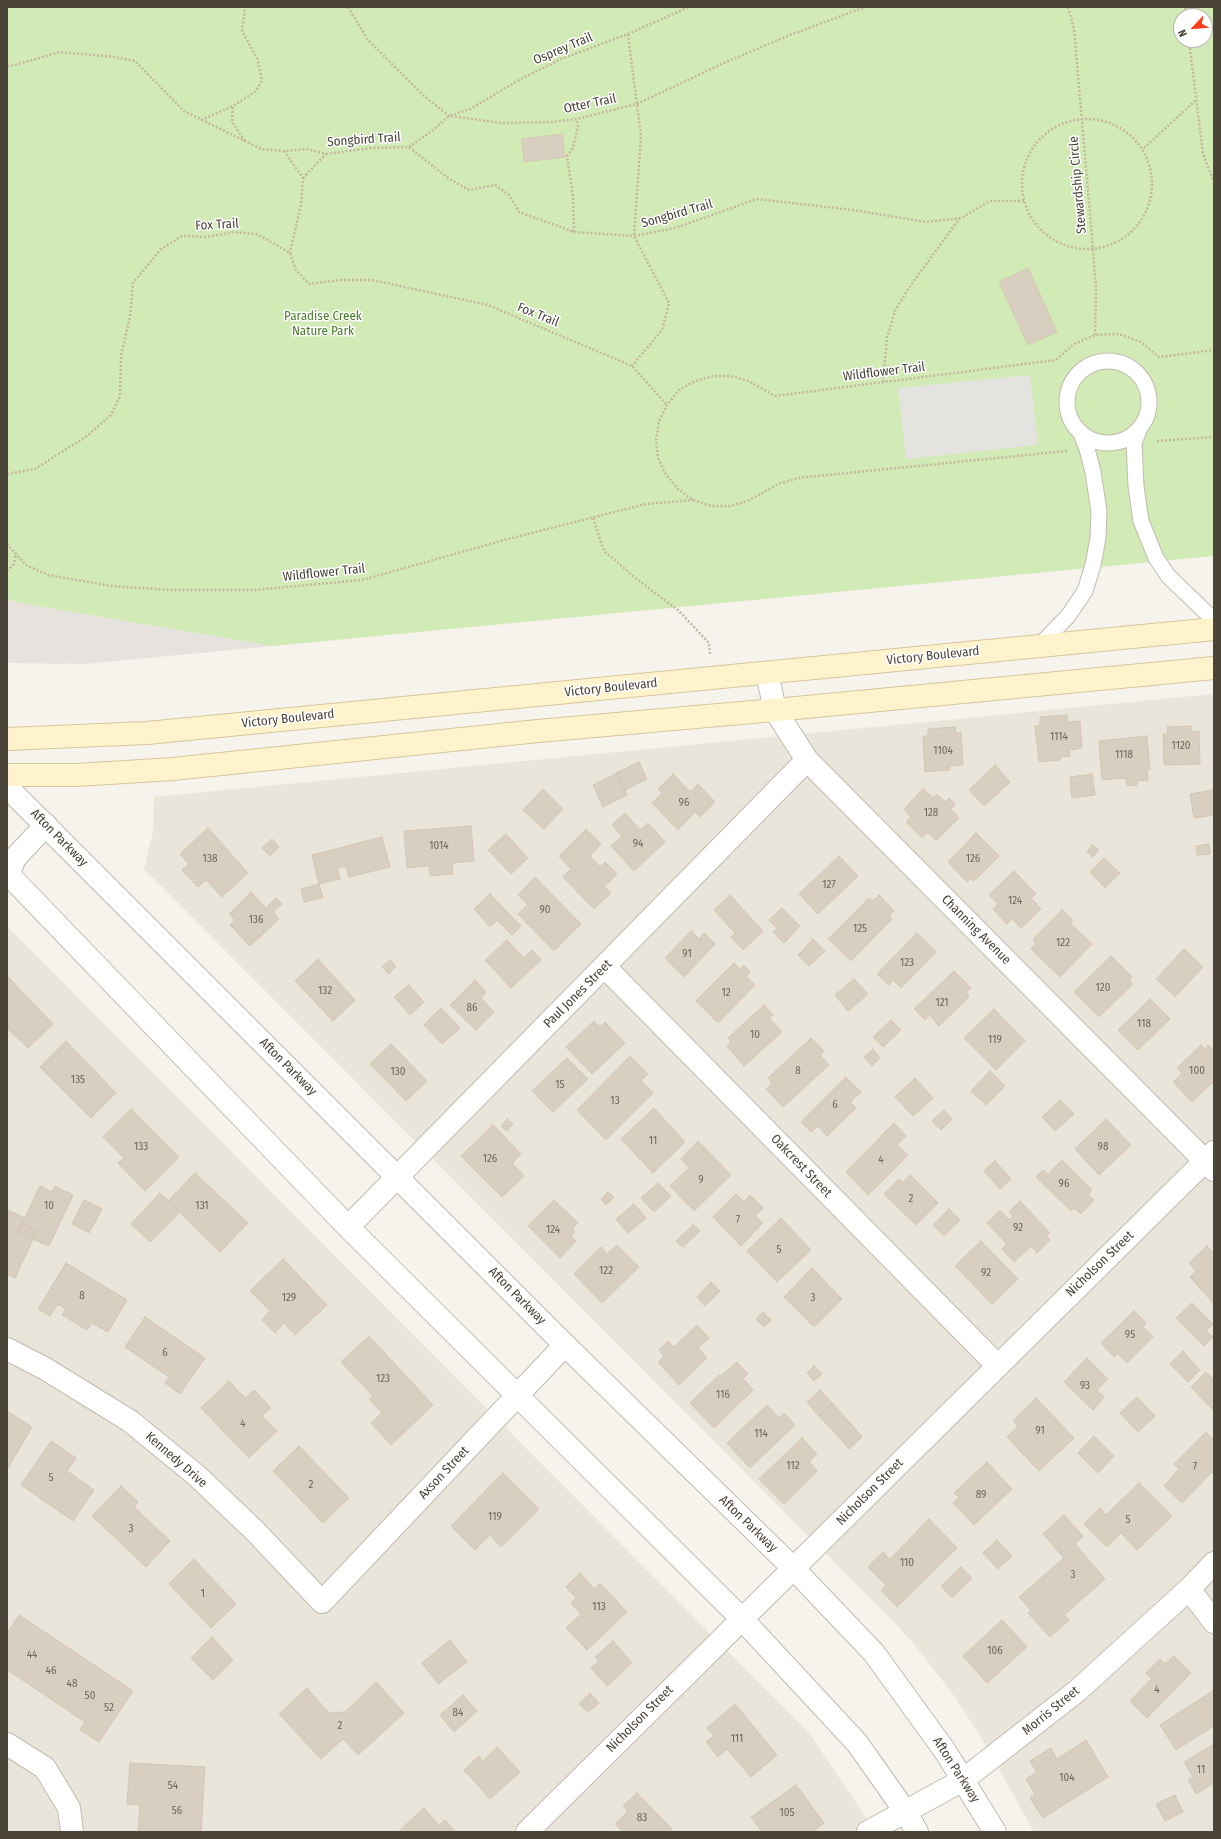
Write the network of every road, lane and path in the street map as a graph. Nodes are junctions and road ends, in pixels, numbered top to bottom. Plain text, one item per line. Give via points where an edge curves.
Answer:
1 (245, 7) edge
2 (348, 7) edge
3 (689, 7) edge
4 (865, 7) edge
5 (1068, 7) edge
6 (628, 34) junction
7 (1190, 48) edge
8 (7, 66) edge
9 (1196, 99) junction
10 (637, 104) junction
11 (234, 106) junction
12 (449, 116) junction
13 (1082, 118) junction
14 (576, 119) junction
15 (200, 120) junction
16 (245, 142) junction
17 (408, 147) junction
18 (1144, 148) junction
19 (284, 151) junction
20 (326, 154) junction
21 (303, 178) junction
22 (1214, 182) edge
23 (1024, 201) junction
24 (961, 218) junction
25 (574, 232) junction
26 (634, 236) junction
27 (1093, 249) junction
28 (290, 253) junction
29 (1095, 335) junction
30 (1214, 350) edge
31 (632, 366) junction
32 (883, 382) junction
33 (666, 404) junction
34 (1081, 433) junction
35 (1137, 437) junction
36 (1214, 437) edge
37 (1087, 449) junction
38 (7, 474) edge
39 (693, 500) junction
40 (592, 518) junction
41 (7, 544) edge
42 (16, 553) junction
43 (7, 571) edge
44 (1214, 620) edge
45 (1214, 629) edge
46 (1039, 646) junction
47 (711, 659) dead end
48 (1214, 668) edge
49 (767, 673) junction
50 (775, 710) junction
51 (7, 739) edge
52 (807, 760) junction
53 (7, 775) edge
54 (7, 787) edge
55 (46, 825) junction
56 (8, 876) edge
57 (606, 967) junction
58 (1211, 1161) edge
59 (398, 1177) junction
60 (348, 1227) junction
61 (565, 1345) junction
62 (7, 1349) edge
63 (997, 1366) junction
64 (517, 1395) junction
65 (1214, 1563) edge
66 (793, 1568) junction
67 (1189, 1589) junction
68 (322, 1602) joint
69 (741, 1618) junction
70 (1214, 1622) edge
71 (7, 1744) edge
72 (963, 1780) junction
73 (905, 1811) junction
74 (72, 1832) edge
75 (526, 1832) edge
76 (868, 1832) edge
77 (917, 1832) edge
78 (995, 1832) edge

1 - 11 path via 242,31 257,58 262,80 256,91
2 - 12 path via 368,40 424,96
3 - 6 path, Osprey Trail
4 - 10 path, Otter Trail via 726,62
5 - 13 path, Stewardship Circle via 1074,30
6 - 10 path
6 - 12 path, Osprey Trail via 561,58 470,109
7 - 9 path
8 - 15 path, Songbird Trail via 60,52 135,61 184,111
9 - 18 path
9 - 22 path via 1203,154
10 - 14 path, Otter Trail
10 - 26 path via 641,136
11 - 15 path
11 - 16 path via 232,122
12 - 14 path, Otter Trail via 503,123
12 - 17 path
13 - 18 path, Stewardship Circle via 1107,121 1130,134
13 - 23 path, Stewardship Circle via 1057,125 1037,141 1025,163 1022,189
13 - 27 path, Stewardship Circle
14 - 25 path via 578,126 573,148 567,156 573,197
15 - 16 path, Songbird Trail
16 - 19 path, Songbird Trail via 260,149
17 - 20 path, Songbird Trail via 371,148
17 - 25 path, Songbird Trail via 448,178 469,190 495,186 509,195 519,212
18 - 27 path, Stewardship Circle via 1153,179 1150,204 1137,227 1117,242
19 - 20 path, Songbird Trail via 307,149
19 - 21 path
20 - 21 path
21 - 28 path via 301,204
23 - 24 path, Songbird Trail via 990,201
23 - 27 path, Stewardship Circle via 1029,214 1045,234 1067,246
24 - 26 path, Songbird Trail via 926,222 757,198 675,228
24 - 32 path via 908,289 895,311 887,338
25 - 26 path, Songbird Trail
26 - 31 path via 669,303 662,330
27 - 29 path, Stewardship Circle via 1096,290
28 - 31 path, Fox Trail via 296,270 309,284 339,280 372,280 488,305
28 - 38 path, Fox Trail via 257,234 233,232 207,237 182,236 161,249 133,283 130,316 121,356 120,396 111,415 87,436 35,469
29 - 30 path, Wildflower Trail via 1119,334 1141,342 1160,357
29 - 32 path, Wildflower Trail via 1074,344 1056,360
31 - 33 path, Fox Trail
32 - 33 path, Wildflower Trail via 775,396 749,381 731,376 713,376 695,381 679,390
33 - 39 path, Wildflower Trail via 659,421 656,440 658,458 666,475 678,490
34 - 35 lane via 1095,441 1111,444
34 - 35 lane via 1071,420 1068,408 1069,389 1077,375 1090,365 1106,361 1122,363 1136,372 1145,384 1150,400 1147,416
34 - 37 lane
35 - 36 path
35 - 44 lane via 1136,486 1142,521 1156,558 1169,577
37 - 39 path, Wildflower Trail via 798,478 778,484 748,501 730,506 711,506
37 - 46 lane via 1099,511 1093,565 1085,591 1068,616
39 - 40 path, Wildflower Trail via 646,504
40 - 42 path, Wildflower Trail via 362,580 261,589 173,590 111,586 48,575 26,565
40 - 47 path via 604,551 679,611 709,643
41 - 42 path, Wildflower Trail
42 - 43 path via 14,564
45 - 46 main road, Victory Boulevard
46 - 49 main road, Victory Boulevard
48 - 50 main road
49 - 50 street, Channing Avenue
49 - 51 main road, Victory Boulevard via 147,733
50 - 52 street, Channing Avenue
50 - 53 main road via 538,731 173,769 77,775
52 - 57 street, Paul Jones Street
52 - 58 street, Channing Avenue
54 - 55 street, Afton Parkway
55 - 56 street via 15,858
55 - 59 street, Afton Parkway
56 - 60 street
57 - 59 street, Paul Jones Street
57 - 63 street, Oakcrest Street
58 - 63 street, Nicholson Street
59 - 60 street, Paul Jones Street
59 - 61 street, Afton Parkway
60 - 64 street
61 - 64 street, Axson Street
61 - 66 street, Afton Parkway
62 - 68 street, Kennedy Drive via 44,1368 130,1421 201,1480
63 - 66 street, Nicholson Street
64 - 68 street, Axson Street
64 - 69 street
65 - 67 street, Morris Street
66 - 69 street, Nicholson Street
66 - 72 street, Afton Parkway via 874,1653
67 - 70 street
67 - 72 street, Morris Street via 1077,1690
69 - 73 street via 856,1743
69 - 75 street, Nicholson Street
71 - 74 street via 45,1768 69,1808
72 - 73 street, Morris Street
72 - 78 street, Afton Parkway
73 - 76 street, Morris Street
73 - 77 street

